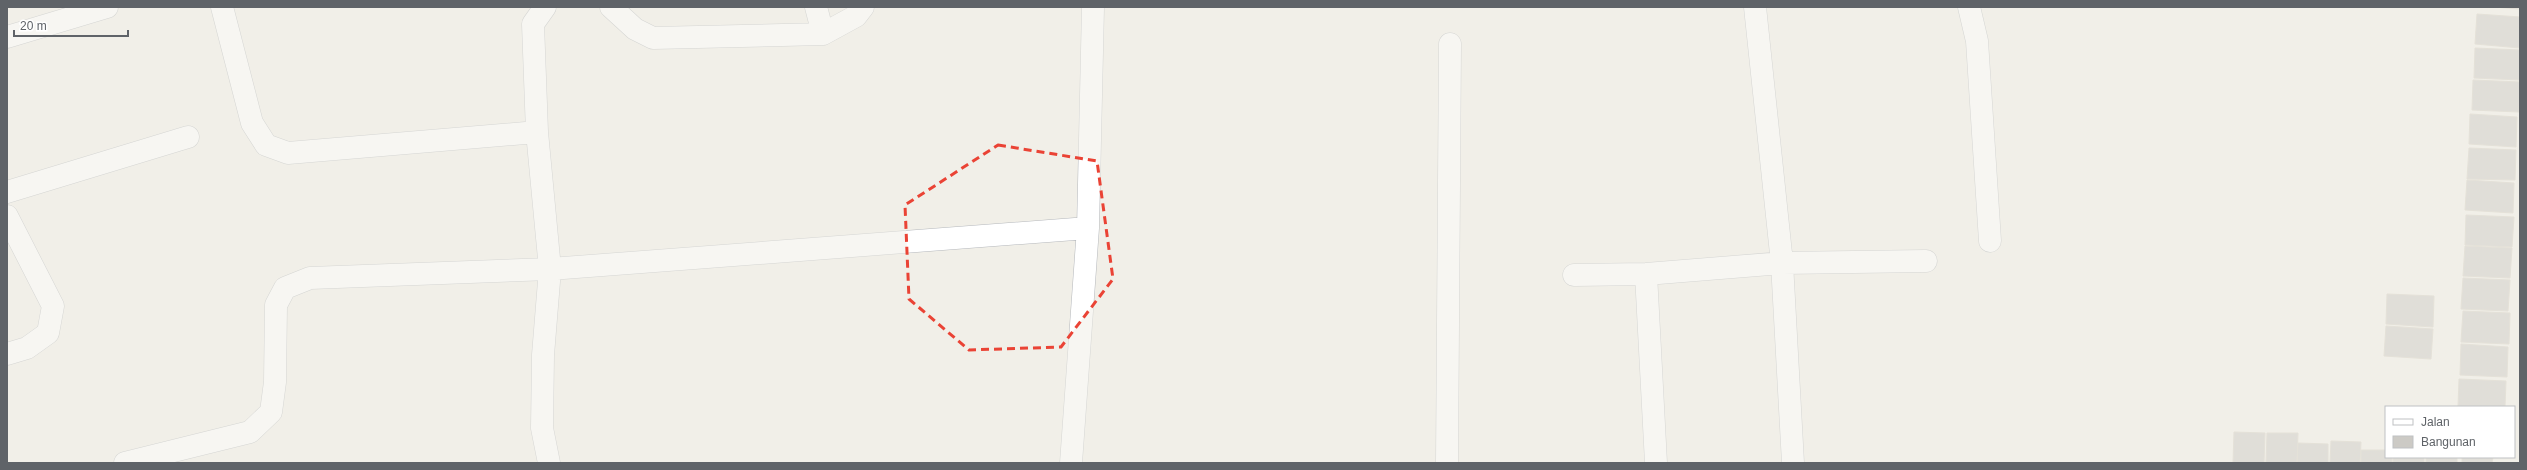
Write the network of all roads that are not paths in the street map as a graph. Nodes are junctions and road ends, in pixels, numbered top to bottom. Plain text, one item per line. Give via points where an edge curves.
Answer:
1 (107, 7) edge
2 (222, 7) edge
3 (545, 7) edge
4 (611, 7) edge
5 (816, 7) edge
6 (863, 7) edge
7 (1093, 7) edge
8 (1755, 7) edge
9 (1969, 7) edge
10 (823, 34) junction
11 (7, 37) edge
12 (1450, 44) dead end
13 (537, 132) junction
14 (188, 137) dead end
15 (7, 192) edge
16 (7, 216) edge
17 (1088, 228) junction
18 (1990, 241) dead end
19 (1926, 261) dead end
20 (1782, 263) junction
21 (550, 268) junction
22 (1646, 274) junction
23 (1574, 275) dead end
24 (7, 354) edge
25 (125, 463) edge
26 (550, 463) edge
27 (1071, 463) edge
28 (1447, 463) edge
29 (1656, 463) edge
30 (1793, 463) edge

1 - 11 street
2 - 13 street via 252,123 266,145 288,153
3 - 13 street via 533,24
4 - 10 street via 635,29 653,38
5 - 10 street
6 - 10 street via 856,16
7 - 17 street
8 - 20 street
9 - 18 street via 1977,41
12 - 28 street
13 - 21 street
14 - 15 street
16 - 24 street via 53,306 48,333 27,348
17 - 21 street
17 - 27 street
19 - 20 street
20 - 22 street
20 - 30 street
21 - 25 street via 310,278 285,288 276,305 275,382 271,412 250,432
21 - 26 street via 543,354 542,428
22 - 23 street
22 - 29 street

